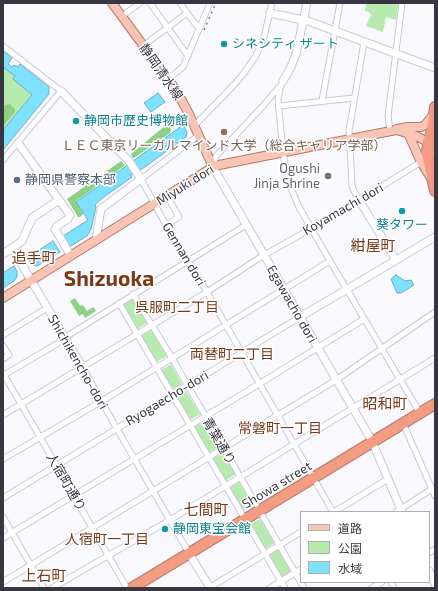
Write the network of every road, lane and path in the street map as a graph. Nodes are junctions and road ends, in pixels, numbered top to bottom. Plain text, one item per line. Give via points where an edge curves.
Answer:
1 (112, 3) edge
2 (140, 3) edge
3 (150, 3) edge
4 (180, 3) edge
5 (307, 3) edge
6 (340, 3) edge
7 (402, 3) edge
8 (209, 4) edge
9 (271, 4) edge
10 (188, 13) junction
11 (270, 13) junction
12 (121, 17) junction
13 (304, 20) junction
14 (168, 28) junction
15 (199, 29) junction
16 (335, 31) junction
17 (364, 42) junction
18 (3, 46) edge
19 (144, 46) junction
20 (396, 54) junction
21 (188, 56) junction
22 (435, 68) edge
23 (168, 79) junction
24 (283, 81) junction
25 (61, 91) junction
26 (354, 98) junction
27 (322, 101) junction
28 (280, 106) junction
29 (434, 111) edge
30 (194, 126) junction
31 (393, 130) junction
32 (408, 133) junction
33 (199, 135) junction
34 (348, 140) junction
35 (18, 143) junction
36 (432, 144) edge
37 (283, 152) junction
38 (435, 154) edge
39 (3, 160) edge
40 (421, 162) junction
41 (213, 167) junction
42 (139, 176) junction
43 (432, 179) junction
44 (435, 191) edge
45 (167, 196) junction
46 (59, 200) junction
47 (359, 200) junction
48 (155, 204) junction
49 (166, 225) junction
50 (246, 225) junction
51 (312, 227) junction
52 (435, 237) edge
53 (96, 240) junction
54 (12, 248) junction
55 (3, 254) edge
56 (264, 255) junction
57 (71, 256) junction
58 (396, 260) junction
59 (188, 261) junction
60 (330, 261) junction
61 (30, 281) junction
62 (284, 289) junction
63 (347, 289) junction
64 (207, 292) junction
65 (133, 294) junction
66 (3, 298) edge
67 (119, 303) junction
68 (47, 308) junction
69 (435, 312) edge
70 (300, 317) junction
71 (364, 318) junction
72 (152, 325) junction
73 (225, 325) junction
74 (3, 334) edge
75 (137, 334) junction
76 (65, 338) junction
77 (3, 346) edge
78 (317, 348) junction
79 (381, 348) junction
80 (241, 353) junction
81 (172, 358) junction
82 (435, 358) edge
83 (3, 359) edge
84 (83, 368) junction
85 (157, 368) junction
86 (4, 374) edge
87 (336, 380) junction
88 (399, 380) junction
89 (259, 384) junction
90 (187, 386) junction
91 (173, 395) junction
92 (102, 401) junction
93 (21, 404) junction
94 (435, 404) edge
95 (353, 409) junction
96 (420, 413) junction
97 (3, 415) edge
98 (277, 415) junction
99 (204, 416) junction
100 (403, 423) junction
101 (190, 424) junction
102 (117, 429) junction
103 (41, 438) junction
104 (372, 441) junction
105 (294, 444) junction
106 (223, 448) junction
107 (209, 457) junction
108 (3, 459) edge
109 (134, 459) junction
110 (57, 466) junction
111 (239, 476) junction
112 (313, 478) junction
113 (388, 479) junction
114 (225, 485) junction
115 (432, 489) junction
116 (153, 491) junction
117 (73, 495) junction
118 (435, 496) edge
119 (3, 498) edge
120 (260, 511) junction
121 (333, 511) edge
122 (336, 511) edge
123 (400, 511) edge
124 (3, 517) edge
125 (170, 520) junction
126 (244, 520) junction
127 (92, 528) junction
128 (12, 532) junction
129 (300, 533) edge
130 (3, 538) edge
131 (279, 545) junction
132 (189, 553) junction
133 (265, 554) junction
134 (108, 555) junction
135 (31, 565) junction
136 (300, 570) edge
137 (295, 573) junction
138 (430, 573) edge
139 (281, 581) junction
140 (300, 581) edge
141 (3, 582) edge
142 (435, 584) edge
143 (44, 588) edge
144 (52, 588) edge
145 (127, 588) edge
146 (132, 588) edge
147 (209, 588) edge
148 (270, 588) edge
149 (285, 588) edge

1 - 12 main road, 静岡清水線
2 - 12 street
3 - 14 street
4 - 10 street
5 - 13 street
6 - 16 street
7 - 20 street
8 - 15 street
9 - 11 street
10 - 14 street
10 - 15 street
11 - 13 street
11 - 30 street via 260,47 249,66
12 - 19 main road, 静岡清水線
13 - 16 street
13 - 24 street via 296,54
14 - 19 street
14 - 21 street
15 - 21 street
16 - 17 street
16 - 27 street
17 - 20 street
17 - 26 street
18 - 25 street
19 - 23 main road, 静岡清水線
20 - 22 street
20 - 31 street via 388,116
21 - 23 street via 181,70
23 - 30 main road, 静岡清水線
24 - 28 street via 279,94
24 - 41 street via 216,156
25 - 35 street
25 - 42 street via 129,161
26 - 27 street
26 - 34 street
27 - 28 street
28 - 37 street
29 - 31 main road via 421,127
29 - 36 highway
30 - 33 main road, 静岡清水線
31 - 32 main road, Miyuki dori
31 - 34 main road, Miyuki dori
32 - 36 main road, Miyuki dori
32 - 40 main road
33 - 41 main road, 静岡清水線
33 - 42 street
34 - 37 main road, Miyuki dori
34 - 47 street via 352,189
35 - 39 street
35 - 46 street
36 - 38 highway
36 - 43 highway via 427,153
37 - 41 main road, Miyuki dori
37 - 51 street via 290,185
40 - 43 main road
40 - 47 street, Koyamachi dori
41 - 45 main road, Miyuki dori
41 - 50 street, Egawacho dori
42 - 48 street, Gennan dori
42 - 53 street via 100,210
43 - 44 highway
45 - 48 main road, Miyuki dori
45 - 49 street via 180,217
46 - 54 street via 32,218 22,240
46 - 57 street via 70,216 56,227 56,231
47 - 51 street, Koyamachi dori
47 - 58 street
48 - 49 street, Gennan dori
48 - 53 main road, Miyuki dori
49 - 59 street, Gennan dori
50 - 56 street, Egawacho dori
50 - 59 street
51 - 56 street, Koyamachi dori
51 - 60 street
52 - 58 street, Ryogaecho-dori
53 - 57 main road, Miyuki dori
54 - 55 street
54 - 61 street, Shichikencho-dori
56 - 62 street, Egawacho dori
56 - 64 street, Koyamachi dori
57 - 61 main road, Miyuki dori
58 - 63 street, Ryogaecho-dori
59 - 64 street, Gennan dori
59 - 65 street
60 - 62 street
60 - 63 street
61 - 66 main road, Miyuki dori
61 - 68 street, Shichikencho-dori
62 - 70 street, Egawacho dori
62 - 73 street
63 - 70 street, Ryogaecho-dori
63 - 71 street
64 - 72 street, Koyamachi dori
64 - 73 street, Gennan dori
65 - 67 street
65 - 72 street, 青葉通り
67 - 75 street, 青葉通り
67 - 76 street
68 - 74 street
68 - 76 street, Shichikencho-dori
69 - 79 street
70 - 78 street, Egawacho dori
70 - 80 street, Ryogaecho-dori
71 - 78 street
71 - 79 street
72 - 75 street, Koyamachi dori
72 - 81 street, 青葉通り
73 - 80 street, Gennan dori
73 - 81 street
75 - 84 street, Koyamachi dori
75 - 85 street, 青葉通り
76 - 84 street, Shichikencho-dori
76 - 86 street
77 - 83 street via 9,355
78 - 87 street, Egawacho dori
78 - 89 street
79 - 87 street
79 - 88 street
80 - 89 street, Gennan dori
80 - 90 street, Ryogaecho-dori
81 - 85 street
81 - 90 street, 青葉通り
82 - 88 street
84 - 92 street, Shichikencho-dori
84 - 93 street, Koyamachi dori
85 - 91 street, 青葉通り
85 - 92 street
86 - 93 street, 人宿町通り
87 - 95 street, Egawacho dori
87 - 98 street
88 - 95 street
88 - 96 street
89 - 98 street, Gennan dori
89 - 99 street
90 - 91 street, Ryogaecho-dori
90 - 99 street, 青葉通り
91 - 101 street, 青葉通り
91 - 102 street, Ryogaecho-dori
92 - 102 street, Shichikencho-dori
92 - 103 street
93 - 97 street, Koyamachi dori
93 - 103 street, 人宿町通り
94 - 96 highway, Showa street
95 - 104 street, Egawacho dori
95 - 105 street
96 - 100 highway, Showa street
98 - 105 street, Gennan dori
98 - 106 street
99 - 101 street
99 - 106 street, 青葉通り
100 - 104 highway, Showa street
100 - 115 street
101 - 107 street, 青葉通り
101 - 109 street
102 - 109 street, Shichikencho-dori
102 - 110 street, Ryogaecho-dori
103 - 108 street
103 - 110 street, 人宿町通り
104 - 112 highway, Showa street
104 - 113 street, Egawacho dori
105 - 111 street
105 - 112 street, Gennan dori
106 - 107 street
106 - 111 street, 青葉通り
107 - 114 street, 青葉通り
107 - 116 street
109 - 116 street, Shichikencho-dori
109 - 117 street
110 - 117 street, 人宿町通り
110 - 119 street, Ryogaecho-dori
111 - 114 street
111 - 120 street, 青葉通り
112 - 120 highway, Showa street
112 - 121 street, Gennan dori
113 - 122 street
113 - 123 street, Egawacho dori
114 - 125 street
114 - 126 street, 青葉通り
115 - 118 street
115 - 123 street
116 - 125 street, Shichikencho-dori
116 - 127 street
117 - 127 street, 人宿町通り
117 - 128 street
120 - 126 highway, Showa street
120 - 131 street, 青葉通り
124 - 128 street
125 - 132 street, Shichikencho-dori
125 - 134 street
126 - 132 highway, Showa street
126 - 133 street, 青葉通り
127 - 134 street, 人宿町通り
127 - 135 street
128 - 130 street
128 - 135 street
129 - 131 street
131 - 133 street
131 - 137 street, 青葉通り
132 - 146 highway, Showa street
132 - 147 street, Shichikencho-dori
133 - 139 street, 青葉通り
133 - 147 street
134 - 144 street
134 - 145 street, 人宿町通り
135 - 141 street
135 - 143 street
136 - 137 street
137 - 139 street
137 - 140 street, 青葉通り
138 - 142 street
139 - 148 street
139 - 149 street, 青葉通り

